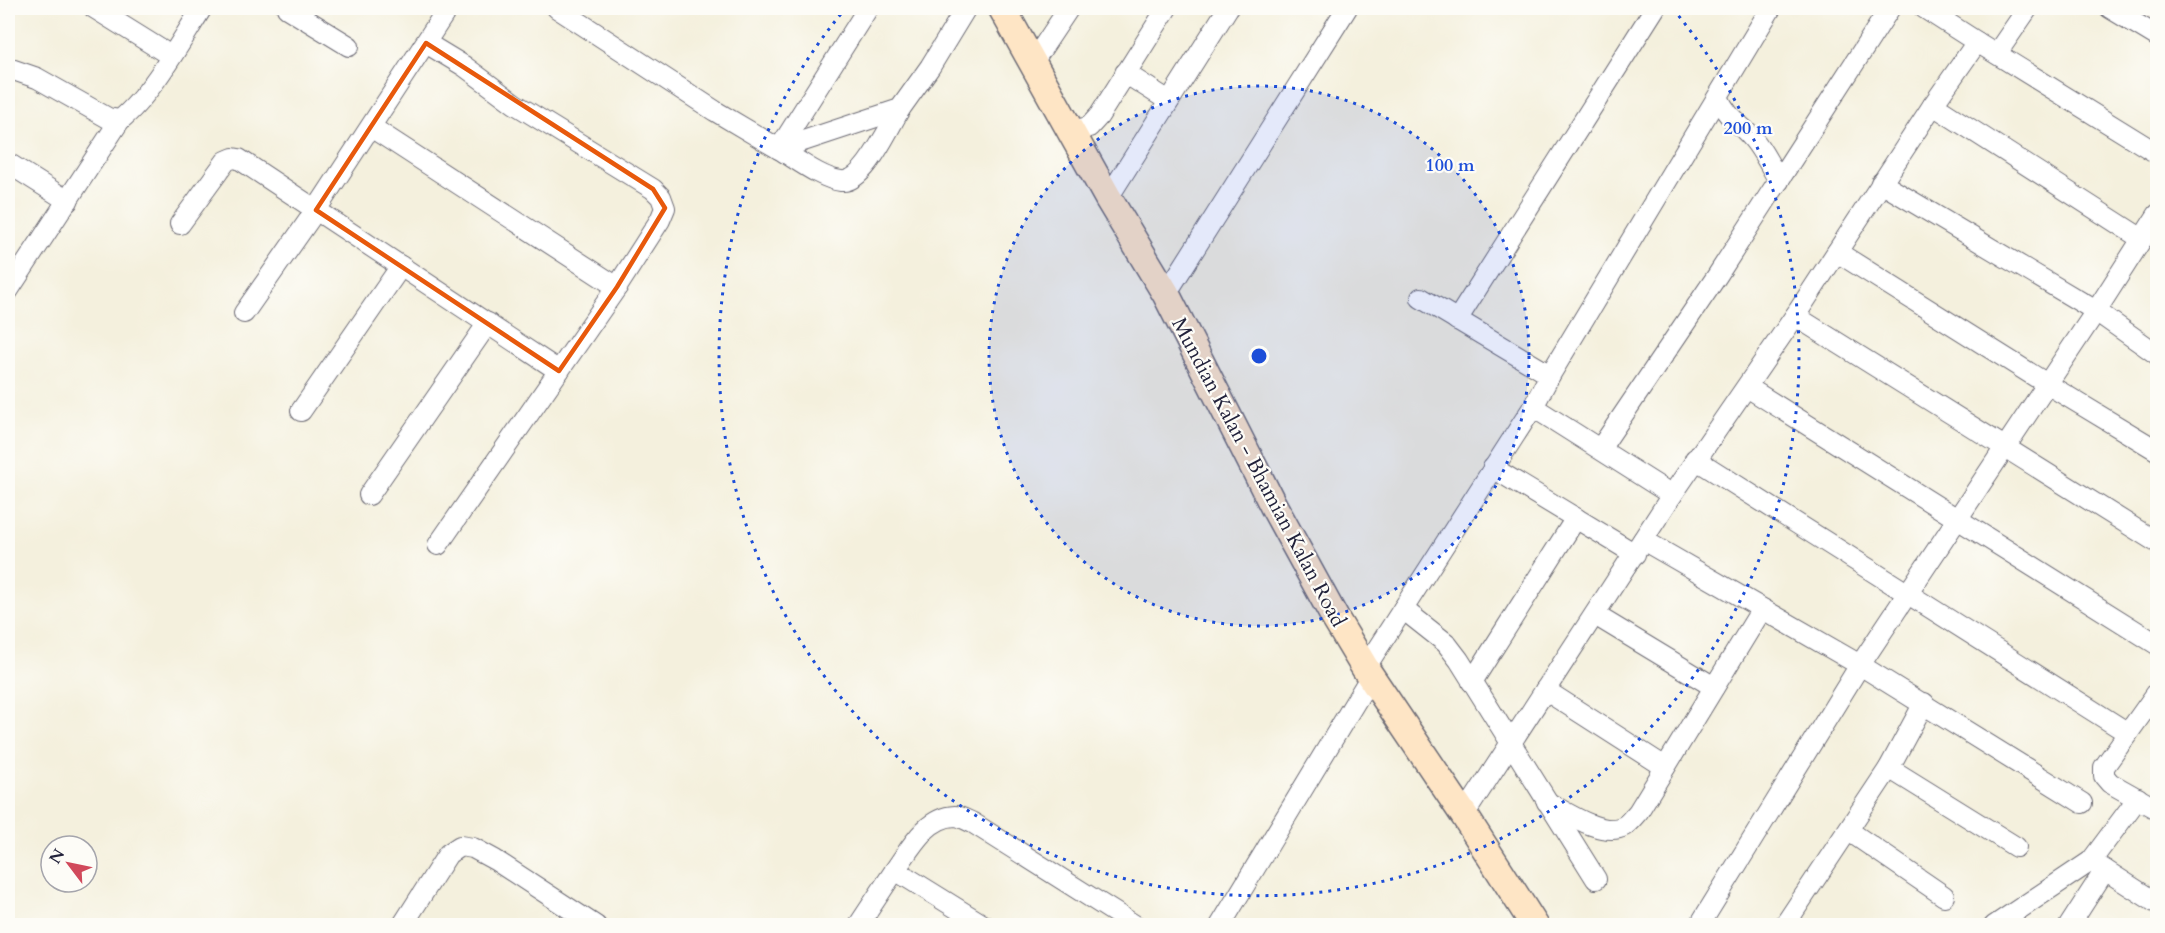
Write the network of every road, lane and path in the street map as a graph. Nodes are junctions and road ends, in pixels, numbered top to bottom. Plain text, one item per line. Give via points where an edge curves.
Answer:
1 (94, 8) edge
2 (202, 8) edge
3 (287, 8) edge
4 (448, 8) edge
5 (557, 8) edge
6 (868, 8) edge
7 (966, 8) edge
8 (1002, 8) edge
9 (1069, 8) edge
10 (1167, 8) edge
11 (1228, 8) edge
12 (1347, 8) edge
13 (1655, 8) edge
14 (1772, 8) edge
15 (1890, 8) edge
16 (1924, 8) edge
17 (2028, 8) edge
18 (2110, 8) edge
19 (2157, 37) edge
20 (1977, 42) junction
21 (426, 43) junction
22 (349, 46) dead end
23 (1997, 53) junction
24 (171, 56) junction
25 (1033, 62) junction
26 (9, 68) edge
27 (1125, 73) junction
28 (1718, 97) junction
29 (1169, 101) junction
30 (1933, 105) junction
31 (900, 109) junction
32 (120, 120) junction
33 (371, 126) junction
34 (1070, 131) junction
35 (779, 149) junction
36 (2157, 154) edge
37 (8, 163) edge
38 (1779, 181) junction
39 (1881, 183) junction
40 (1108, 198) junction
41 (68, 201) junction
42 (316, 210) junction
43 (2157, 214) edge
44 (180, 224) dead end
45 (2142, 239) junction
46 (1837, 252) junction
47 (401, 266) junction
48 (13, 268) edge
49 (617, 287) junction
50 (8, 291) edge
51 (1166, 294) junction
52 (1421, 297) dead end
53 (2096, 311) junction
54 (244, 313) dead end
55 (1795, 316) junction
56 (1457, 320) junction
57 (488, 323) junction
58 (2156, 349) edge
59 (558, 371) junction
60 (1550, 375) junction
61 (2047, 384) junction
62 (1747, 387) junction
63 (1533, 408) junction
64 (301, 411) dead end
65 (2006, 447) junction
66 (1600, 449) junction
67 (2157, 451) edge
68 (1695, 459) junction
69 (1493, 468) junction
70 (369, 495) dead end
71 (1672, 495) junction
72 (1576, 518) junction
73 (1958, 518) junction
74 (2157, 543) edge
75 (438, 545) dead end
76 (1639, 547) junction
77 (1908, 592) junction
78 (1403, 609) junction
79 (1762, 609) junction
80 (1595, 615) junction
81 (2157, 645) edge
82 (1860, 664) junction
83 (1368, 672) junction
84 (1472, 682) junction
85 (1714, 687) junction
86 (1545, 690) junction
87 (2157, 691) edge
88 (1924, 703) junction
89 (2128, 733) junction
90 (1510, 744) junction
91 (1665, 767) junction
92 (1889, 768) junction
93 (2138, 798) junction
94 (1547, 802) junction
95 (2082, 803) dead end
96 (2157, 810) edge
97 (1464, 815) junction
98 (1849, 831) junction
99 (2016, 847) dead end
100 (2098, 866) junction
101 (895, 870) junction
102 (1596, 879) dead end
103 (1944, 896) dead end
104 (2157, 904) edge
105 (406, 924) edge
106 (596, 926) edge
107 (858, 926) edge
108 (985, 926) edge
109 (1136, 926) edge
110 (1220, 926) edge
111 (1535, 926) edge
112 (1699, 926) edge
113 (1784, 926) edge
114 (1994, 926) edge
115 (2068, 926) edge

1 - 24 street
2 - 24 street
3 - 22 street
4 - 21 street
5 - 35 street
6 - 35 street
7 - 31 street
8 - 25 street, Mundian Kalan - Bhamian Kalan Road
9 - 25 street
10 - 27 street
11 - 29 street
12 - 51 street
13 - 56 street
14 - 28 street
15 - 38 street
16 - 20 street
17 - 23 street
18 - 19 street
20 - 23 street
20 - 30 street
21 - 33 street
21 - 49 street via 661,197 665,208 660,220
23 - 36 street
24 - 32 street via 132,111
25 - 34 street, Mundian Kalan - Bhamian Kalan Road
26 - 32 street via 37,78 108,118
27 - 29 street
27 - 34 street via 1089,127
28 - 38 street via 1732,120 1757,143
28 - 60 street
29 - 40 street
30 - 39 street
30 - 45 street
31 - 35 street
31 - 35 street via 865,168 854,179 842,182 828,178
32 - 41 street
33 - 42 street
33 - 49 street
34 - 40 street, Mundian Kalan - Bhamian Kalan Road
37 - 41 street
38 - 66 street
39 - 46 street
39 - 53 street
40 - 51 street, Mundian Kalan - Bhamian Kalan Road
41 - 48 street
42 - 44 street via 232,158 226,160
42 - 47 street
42 - 54 street
43 - 45 street
45 - 53 street
46 - 55 street
46 - 61 street
47 - 57 street
47 - 64 street
48 - 50 street
49 - 59 street
51 - 83 street, Mundian Kalan - Bhamian Kalan Road via 1274,505
52 - 56 street
53 - 58 street
53 - 61 street
55 - 62 street
55 - 65 street
56 - 60 street
57 - 59 street
57 - 70 street
59 - 75 street
60 - 63 street
61 - 65 street
61 - 67 street
62 - 68 street
62 - 73 street
63 - 66 street
63 - 69 street
65 - 73 street
65 - 74 street
66 - 71 street
68 - 71 street
68 - 77 street
69 - 72 street
69 - 78 street
71 - 76 street
72 - 76 street
72 - 84 street
73 - 77 street
73 - 81 street
76 - 79 street
76 - 80 street
77 - 82 street
77 - 89 street
78 - 83 street
78 - 84 street via 1446,643
79 - 82 street
79 - 85 street
80 - 85 street
80 - 86 street
82 - 88 street
82 - 112 street
83 - 97 street, Mundian Kalan - Bhamian Kalan Road
83 - 110 street
84 - 90 street
85 - 91 street
86 - 90 street
86 - 91 street
87 - 89 street
88 - 92 street
88 - 95 street
89 - 93 street via 2104,766 2104,776
90 - 94 street
90 - 97 street
91 - 94 street via 1638,812 1624,826 1609,830 1593,826
92 - 98 street
92 - 99 street
93 - 96 street
93 - 100 street
94 - 102 street
97 - 111 street, Mundian Kalan - Bhamian Kalan Road
98 - 103 street
98 - 113 street
100 - 104 street
100 - 114 street
100 - 115 street
101 - 107 street
101 - 108 street
101 - 109 street via 918,837 936,822 956,816
105 - 106 street via 448,854 460,846 495,860

